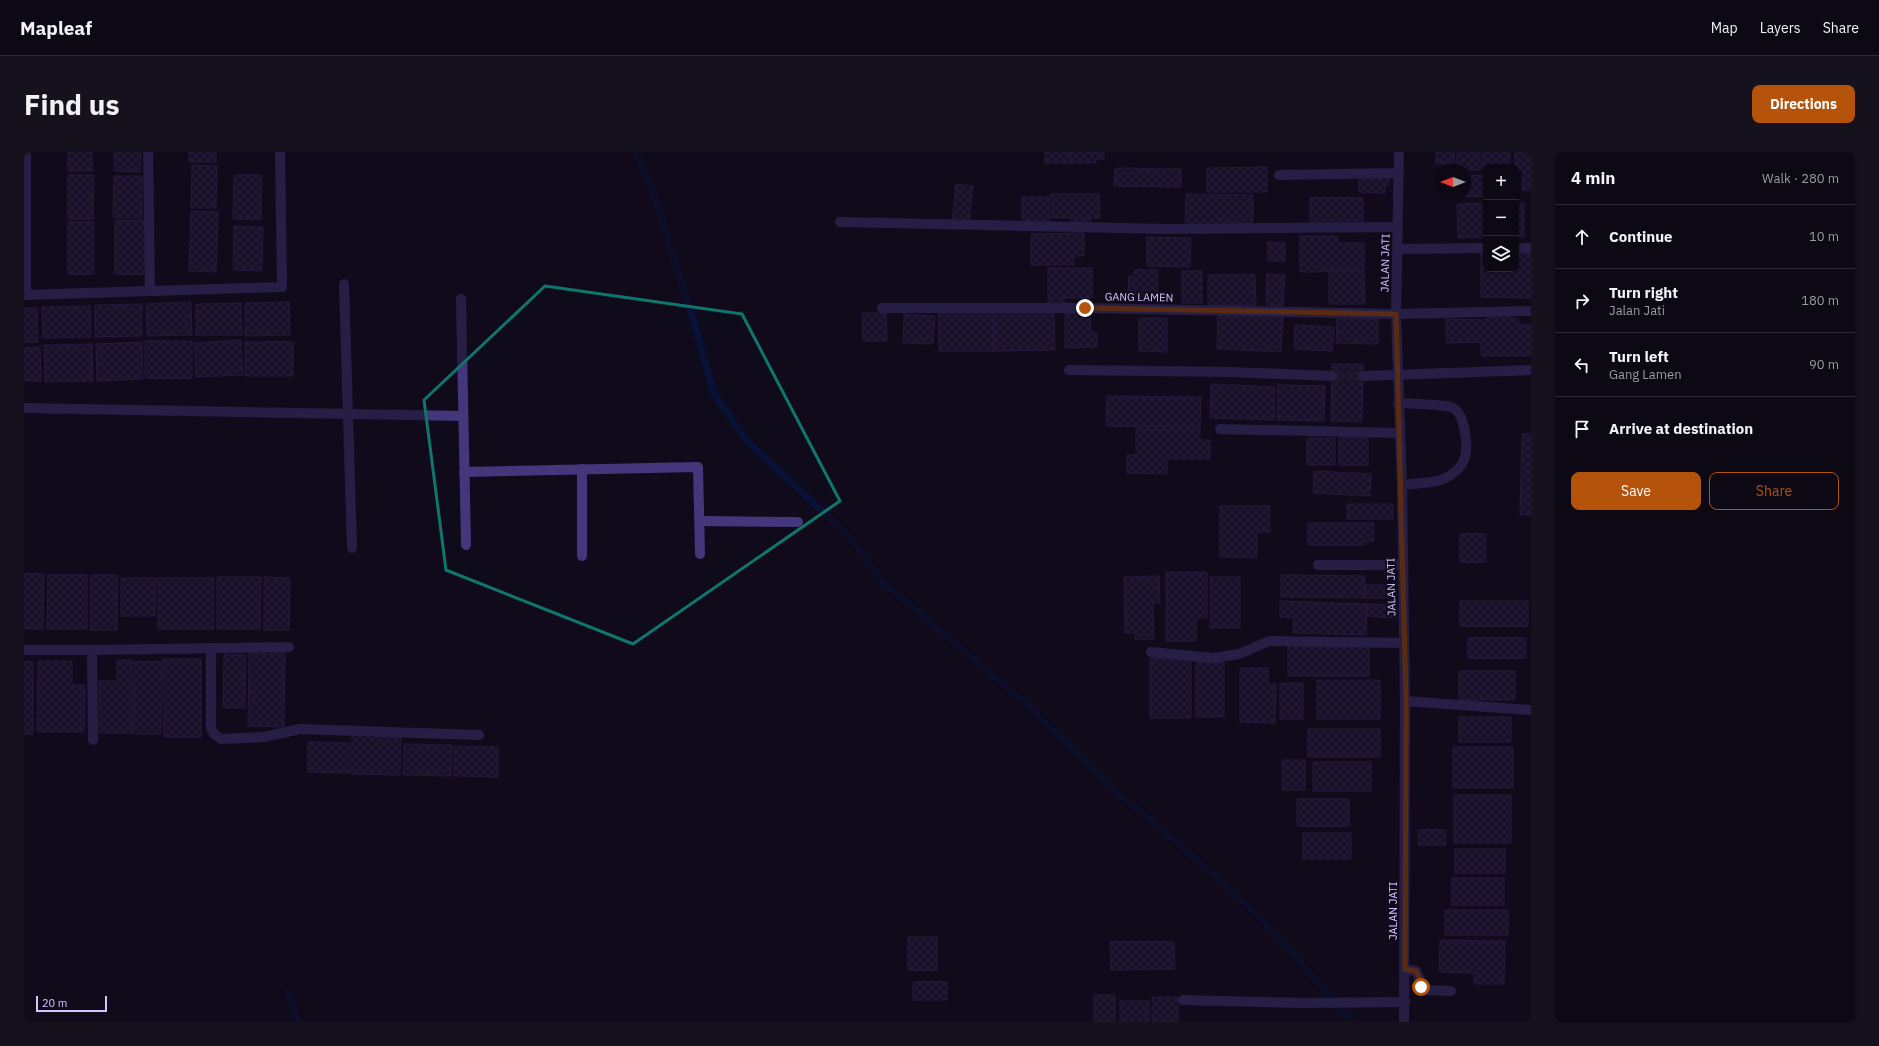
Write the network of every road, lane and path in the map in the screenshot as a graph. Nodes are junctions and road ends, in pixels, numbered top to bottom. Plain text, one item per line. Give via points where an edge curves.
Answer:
1 (148, 152) edge
2 (280, 152) edge
3 (1399, 152) edge
4 (26, 156) dead end
5 (1398, 173) junction
6 (1279, 175) dead end
7 (840, 222) dead end
8 (1397, 227) junction
9 (1483, 248) edge
10 (1519, 248) edge
11 (1531, 248) edge
12 (1398, 249) junction
13 (344, 284) dead end
14 (150, 291) junction
15 (25, 295) edge
16 (461, 299) dead end
17 (882, 308) dead end
18 (1531, 311) edge
19 (1396, 314) junction
20 (1069, 370) dead end
21 (1531, 370) edge
22 (1397, 373) junction
23 (1332, 376) tunnel mouth
24 (1363, 376) tunnel mouth
25 (1398, 403) junction
26 (24, 408) edge
27 (348, 414) junction
28 (463, 416) junction
29 (1220, 429) dead end
30 (1399, 433) junction
31 (582, 469) junction
32 (464, 472) junction
33 (1402, 485) junction
34 (700, 521) junction
35 (798, 522) dead end
36 (466, 545) dead end
37 (352, 548) dead end
38 (700, 554) dead end
39 (582, 556) dead end
40 (1318, 565) dead end
41 (1402, 565) junction
42 (1404, 643) junction
43 (289, 647) dead end
44 (211, 648) junction
45 (24, 650) edge
46 (92, 650) junction
47 (1151, 652) dead end
48 (1406, 701) junction
49 (1531, 710) edge
50 (479, 735) dead end
51 (93, 740) dead end
52 (1405, 969) junction
53 (1451, 991) dead end
54 (1183, 1000) dead end
55 (1406, 1002) junction
56 (1404, 1022) edge

1 - 14 street
2 - 14 street via 282,287
3 - 5 street, JALAN JATI
4 - 15 street
5 - 6 street
5 - 8 street, JALAN JATI
7 - 8 street via 1168,229
8 - 12 street, JALAN JATI
9 - 12 street
10 - 11 street
12 - 19 street, JALAN JATI
13 - 27 street
14 - 15 street
16 - 28 street
17 - 19 street, GANG LAMEN via 1085,308
18 - 19 street, GANG LAMEN
19 - 22 street, JALAN JATI
20 - 23 street
21 - 22 street
22 - 24 street
22 - 25 street, JALAN JATI
25 - 30 street, JALAN JATI
25 - 33 street via 1452,407 1464,423 1465,456 1461,465 1441,480
26 - 27 street
27 - 28 street
27 - 37 street
28 - 32 street
29 - 30 street
30 - 33 street, JALAN JATI
31 - 32 street
31 - 34 street via 698,466
31 - 39 street
32 - 36 street
33 - 41 street, JALAN JATI
34 - 35 street
34 - 38 street
40 - 41 street
41 - 42 street, JALAN JATI
42 - 47 street via 1269,641 1239,654 1213,658
42 - 48 street, JALAN JATI
43 - 44 street
44 - 46 street
44 - 50 street via 211,728 221,739 264,737 300,729
45 - 46 street
46 - 51 street
48 - 49 street
48 - 52 street, JALAN JATI
52 - 53 street via 1416,971 1424,990
52 - 55 street, JALAN JATI
54 - 55 street
55 - 56 street, JALAN JATI

